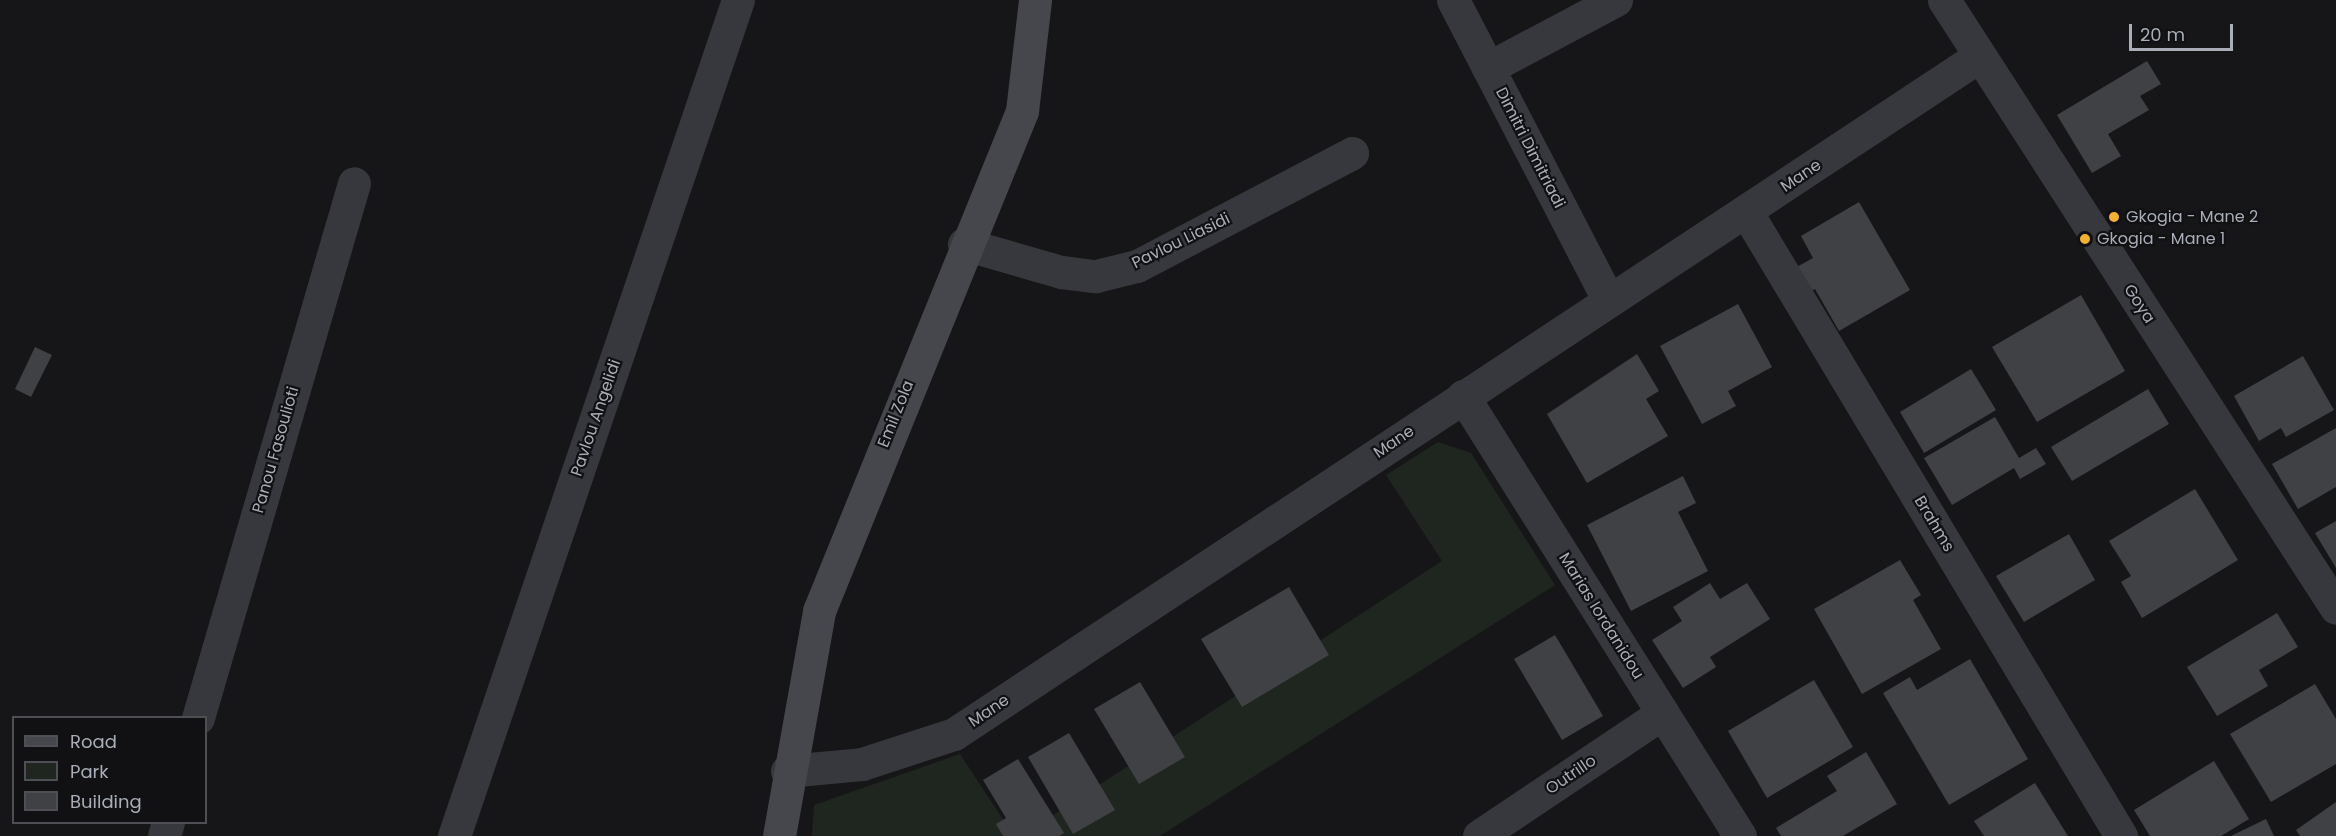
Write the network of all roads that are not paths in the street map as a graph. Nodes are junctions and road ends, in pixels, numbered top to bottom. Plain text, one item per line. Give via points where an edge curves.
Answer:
1 (738, 0) edge
2 (1035, 0) edge
3 (1453, 0) edge
4 (1616, 0) edge
5 (1944, 0) edge
6 (1978, 57) junction
7 (1488, 68) junction
8 (1352, 153) dead end
9 (354, 183) dead end
10 (1747, 213) junction
11 (964, 244) junction
12 (1607, 297) junction
13 (1463, 396) junction
14 (2336, 608) edge
15 (1663, 713) junction
16 (198, 716) edge
17 (787, 771) junction
18 (454, 836) edge
19 (779, 836) edge
20 (1479, 836) edge
21 (1740, 836) edge
22 (2121, 836) edge

1 - 18 street, Pavlou Angelidi
2 - 11 street, Emil Zola via 1022,111
3 - 7 street, Dimitri Dimitriadi
4 - 7 street
5 - 6 street, Goya
6 - 10 street, Mane
6 - 14 street, Goya
7 - 12 street, Dimitri Dimitriadi
8 - 11 street, Pavlou Liasidi via 1137,266 1096,276 1061,272
9 - 16 street, Panou Fasoulioti
10 - 12 street, Mane
10 - 22 street, Brahms
11 - 17 street, Emil Zola via 819,611
12 - 13 street, Mane
13 - 15 street, Marias Iordanidou
13 - 17 street, Mane via 954,734 862,764
15 - 20 street, Outrillo
15 - 21 street, Marias Iordanidou
17 - 19 street, Emil Zola

